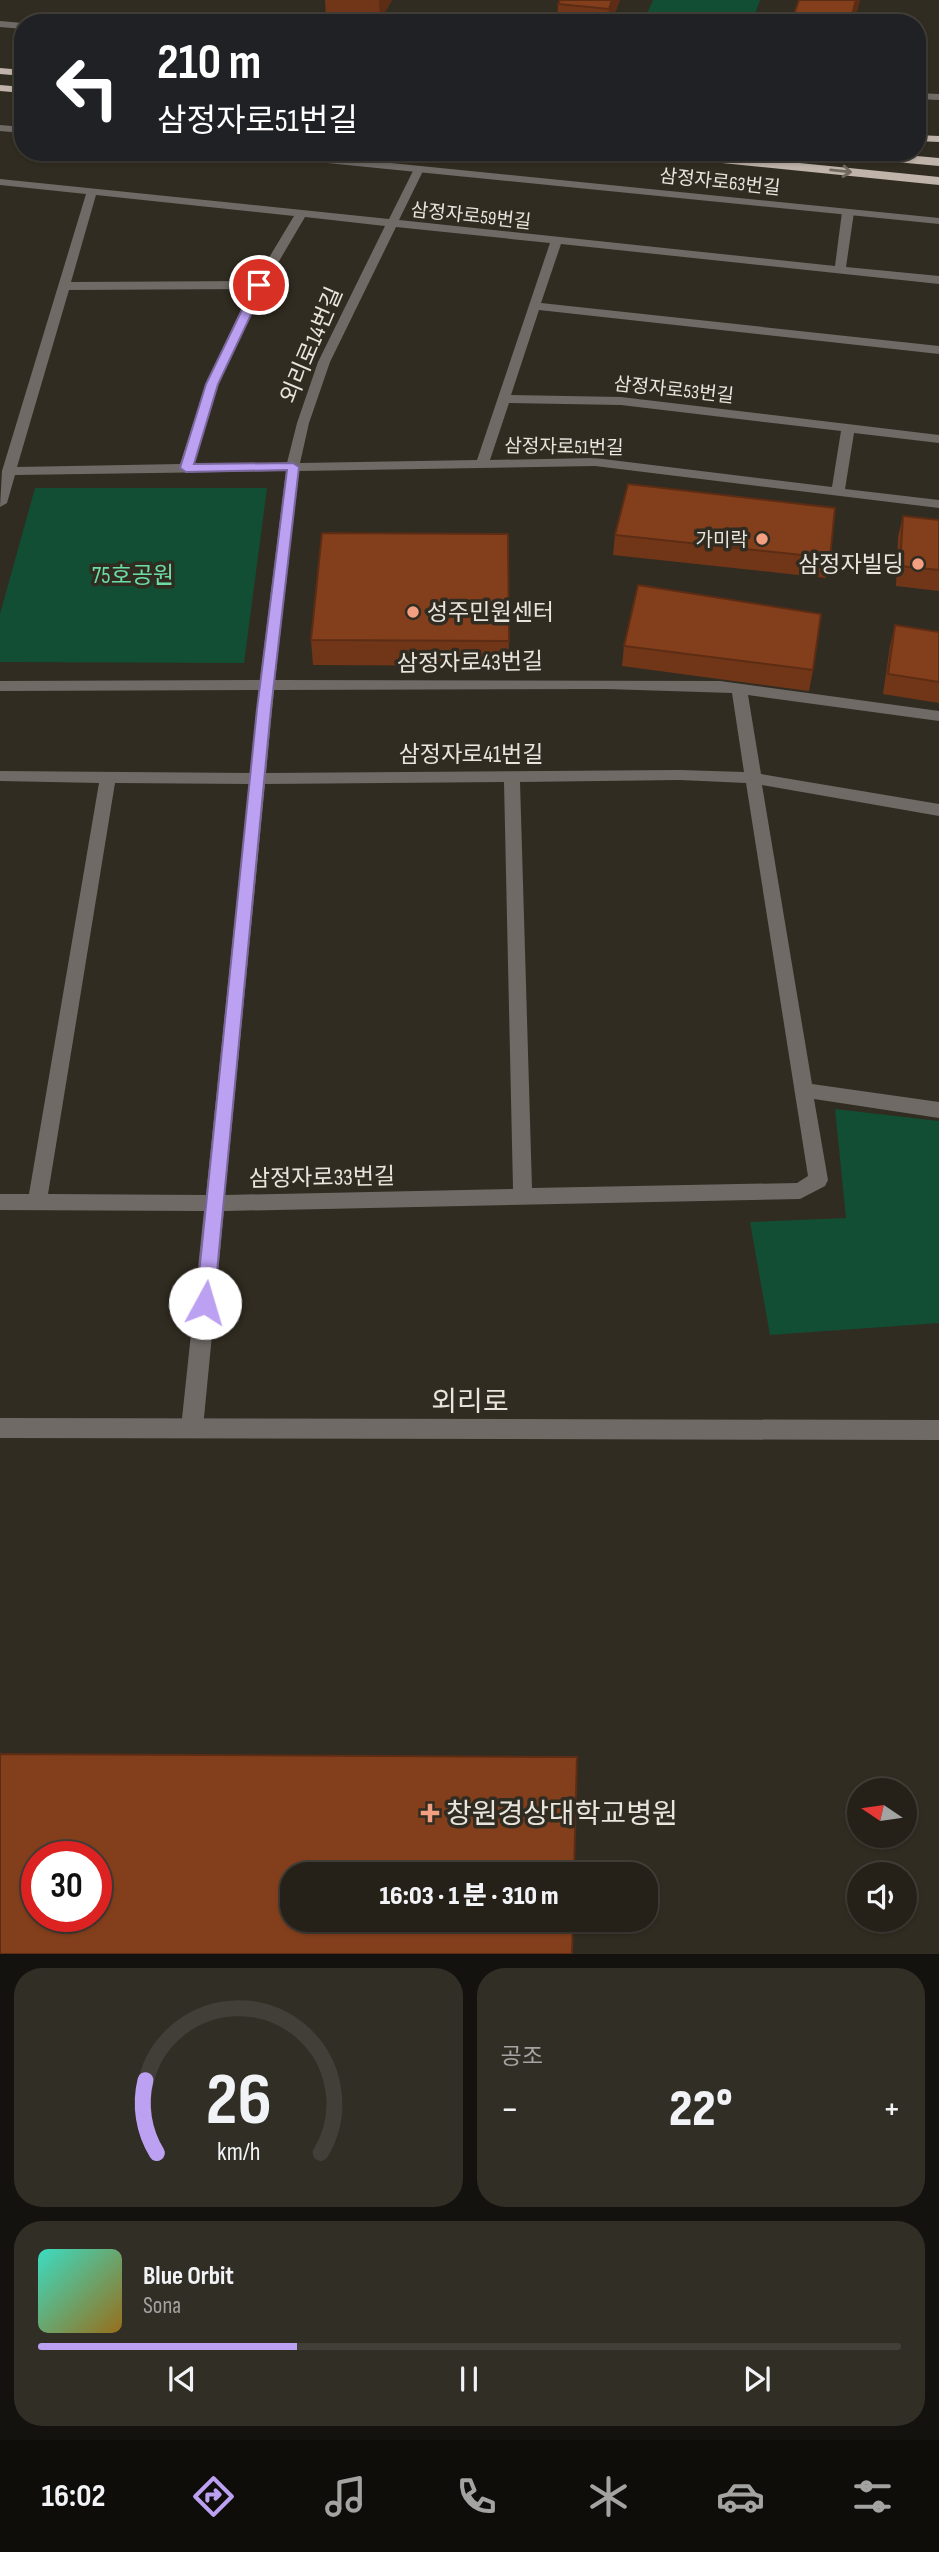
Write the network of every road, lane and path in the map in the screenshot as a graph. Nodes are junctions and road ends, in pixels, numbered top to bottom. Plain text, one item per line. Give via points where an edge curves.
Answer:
1 (338, 161) edge
2 (741, 161) edge
3 (419, 169) junction
4 (939, 181) edge
5 (1, 182) edge
6 (92, 191) junction
7 (848, 212) junction
8 (301, 214) junction
9 (939, 220) edge
10 (392, 224) junction
11 (556, 241) junction
12 (840, 270) junction
13 (939, 280) edge
14 (259, 285) junction
15 (64, 286) junction
16 (534, 306) junction
17 (939, 350) edge
18 (503, 400) junction
19 (848, 428) junction
20 (939, 439) edge
21 (482, 464) junction
22 (293, 467) junction
23 (186, 468) junction
24 (9, 471) junction
25 (838, 492) junction
26 (0, 503) edge
27 (939, 504) edge
28 (0, 686) edge
29 (267, 686) junction
30 (739, 688) junction
31 (939, 716) edge
32 (0, 776) edge
33 (108, 777) junction
34 (512, 777) junction
35 (753, 778) junction
36 (257, 779) junction
37 (939, 810) edge
38 (804, 1090) junction
39 (939, 1110) edge
40 (523, 1197) junction
41 (0, 1202) edge
42 (37, 1202) junction
43 (215, 1203) junction
44 (0, 1428) edge
45 (192, 1428) junction
46 (939, 1430) edge

1 - 3 street, 삼정자로63번길
2 -> 4 highway
3 - 7 street, 삼정자로63번길
3 - 10 street, 외리로14번길
5 - 6 street, 삼정자로59번길
6 - 8 street, 삼정자로59번길
6 - 15 street
7 - 9 street, 삼정자로63번길
7 - 12 street
8 - 10 street, 삼정자로59번길
8 - 14 street
10 - 11 street, 삼정자로59번길
10 - 22 street, 외리로14번길 via 324,362
11 - 12 street, 삼정자로59번길
11 - 16 street
12 - 13 street, 삼정자로59번길
14 - 15 street
14 - 23 street via 212,384
15 - 24 street
16 - 17 street
16 - 18 street
18 - 19 street, 삼정자로53번길 via 621,401
18 - 21 street
19 - 20 street, 삼정자로53번길
19 - 25 street
21 - 22 street, 삼정자로51번길
21 - 25 street, 삼정자로51번길 via 596,462
22 - 23 street, 삼정자로51번길
22 - 29 street, 외리로14번길
23 - 24 street, 삼정자로51번길
24 - 26 street
25 - 27 street, 삼정자로51번길
28 - 29 street, 삼정자로43번길
29 - 30 street, 삼정자로43번길
29 - 36 street, 외리로14번길
30 - 31 street, 삼정자로43번길
30 - 35 street, 삼정자로33번길
32 - 33 street, 삼정자로41번길
33 - 36 street, 삼정자로41번길
33 - 42 street
34 - 35 street, 삼정자로41번길
34 - 36 street, 삼정자로41번길
34 - 40 street
35 - 37 street, 삼정자로41번길
35 - 38 street, 삼정자로33번길
36 - 43 street, 외리로14번길
38 - 39 street
38 - 40 street, 삼정자로33번길 via 818,1180 800,1191
40 - 43 street, 삼정자로33번길
41 - 42 street, 삼정자로33번길
42 - 43 street, 삼정자로33번길
43 - 45 street, 외리로14번길
44 - 45 street, 외리로
45 - 46 street, 외리로

